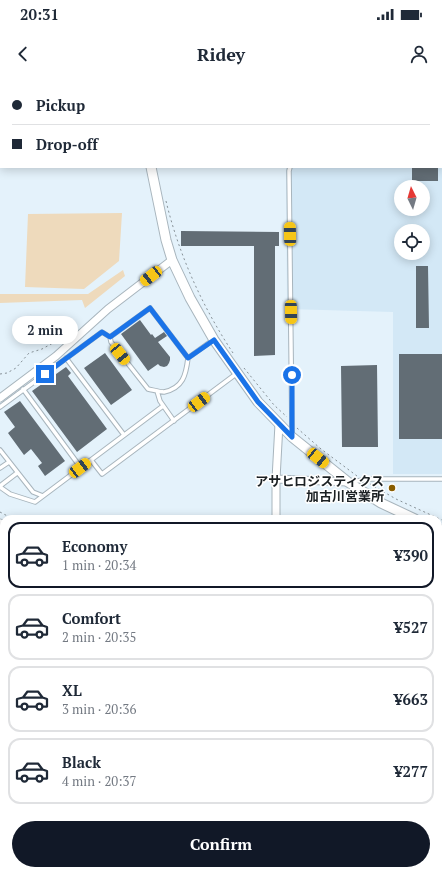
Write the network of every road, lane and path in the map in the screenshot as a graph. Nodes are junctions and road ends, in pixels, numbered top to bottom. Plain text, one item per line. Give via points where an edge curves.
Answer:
1 (151, 168) edge
2 (290, 168) edge
3 (166, 199) dead end
4 (172, 260) junction
5 (79, 336) junction
6 (110, 337) junction
7 (214, 340) junction
8 (234, 355) dead end
9 (66, 358) junction
10 (188, 358) junction
11 (240, 369) junction
12 (0, 374) edge
13 (23, 389) junction
14 (157, 391) junction
15 (0, 398) edge
16 (163, 406) junction
17 (0, 407) edge
18 (174, 421) junction
19 (292, 422) junction
20 (279, 424) junction
21 (124, 435) junction
22 (292, 437) junction
23 (0, 450) edge
24 (91, 460) junction
25 (9, 462) junction
26 (0, 468) edge
27 (80, 468) junction
28 (17, 473) junction
29 (276, 479) junction
30 (442, 479) edge
31 (364, 480) junction
32 (348, 482) junction
33 (0, 486) edge
34 (42, 496) junction
35 (276, 515) edge
36 (406, 515) edge
37 (431, 515) edge

1 - 4 street
2 - 19 lane
3 - 8 path via 175,235 199,294
4 - 5 street via 108,309
4 - 7 street
5 - 12 path via 67,324 53,343 29,353 16,368
5 - 15 street
6 - 9 lane via 102,332
6 - 10 lane via 150,308
6 - 14 lane via 111,342 148,389
7 - 10 lane
7 - 11 street
9 - 13 lane
9 - 21 lane
10 - 14 lane via 186,372 179,386 163,392
11 - 18 lane
11 - 19 path
11 - 20 street via 258,402
13 - 17 lane
13 - 27 lane
14 - 16 lane
16 - 18 lane
16 - 21 lane
18 - 24 lane via 102,474
19 - 22 lane
19 - 31 path via 321,449
20 - 22 street
20 - 29 street
21 - 24 lane
22 - 32 street
23 - 25 lane
24 - 27 lane
25 - 26 lane
25 - 28 lane
27 - 34 lane
28 - 33 lane
28 - 34 lane via 33,492
29 - 32 street
29 - 35 street
30 - 31 lane
31 - 32 lane
31 - 37 path via 396,499
32 - 36 street via 381,503
33 - 34 lane via 10,494 35,502

